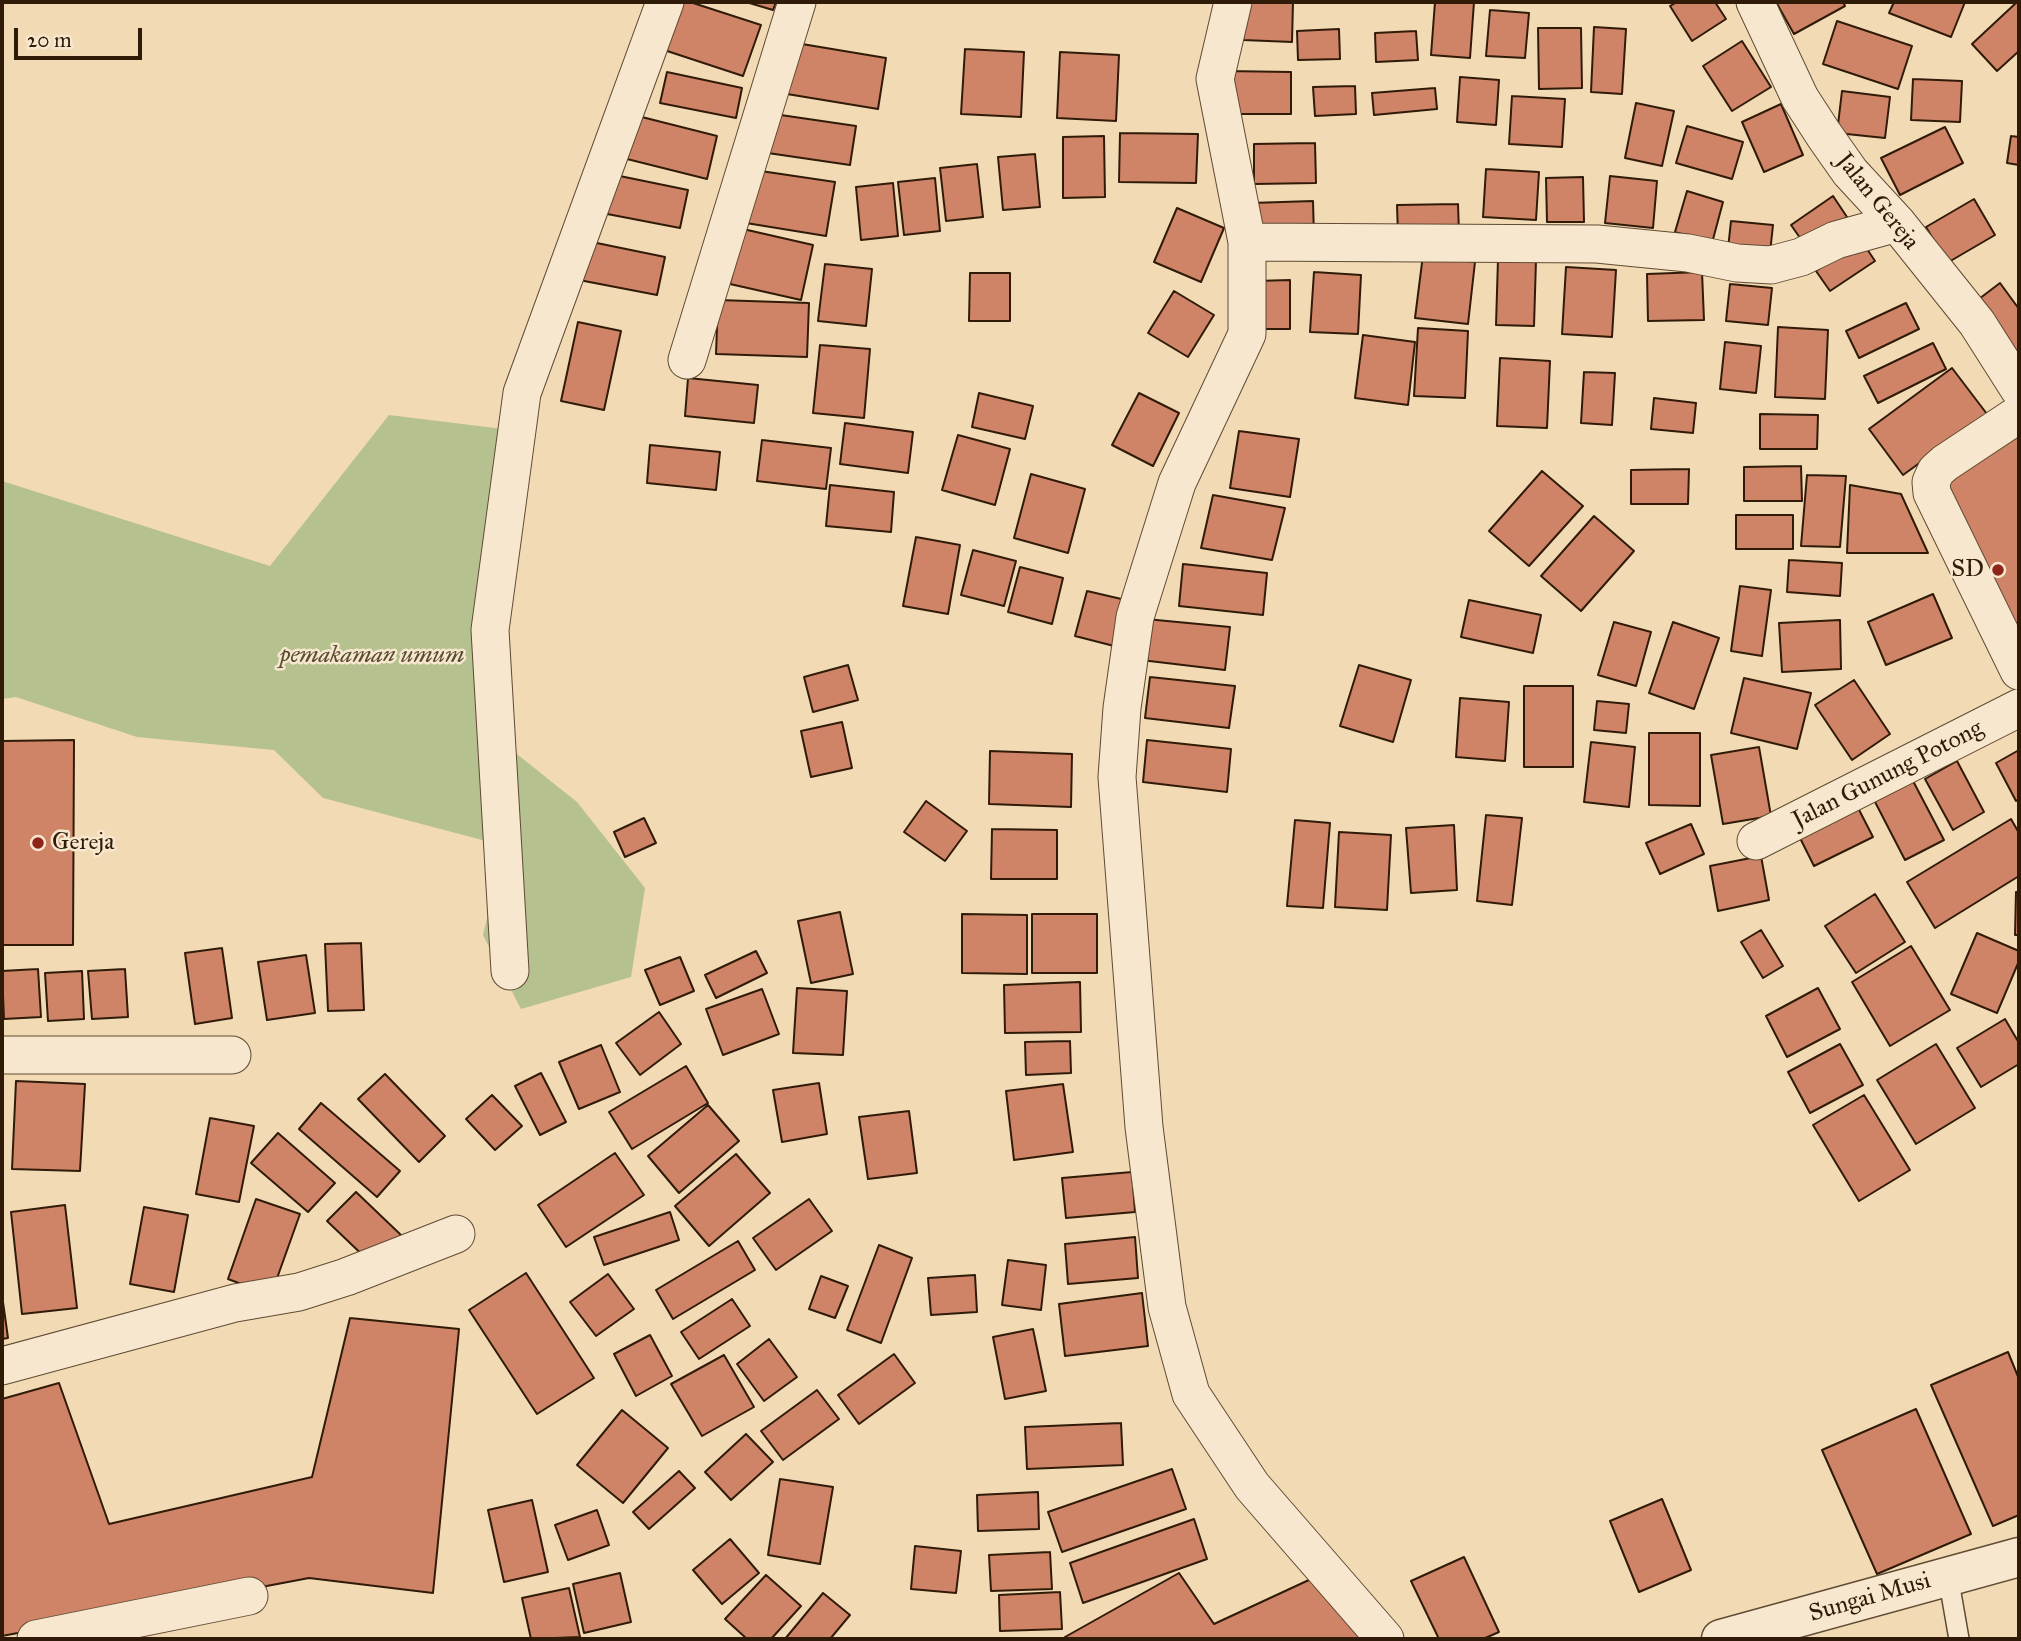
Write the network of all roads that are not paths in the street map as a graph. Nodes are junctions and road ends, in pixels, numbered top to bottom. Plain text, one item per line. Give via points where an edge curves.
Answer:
1 (665, 2) edge
2 (797, 2) edge
3 (1233, 2) edge
4 (1755, 2) edge
5 (1897, 223) junction
6 (1247, 242) junction
7 (687, 360) dead end
8 (2019, 389) edge
9 (2019, 414) edge
10 (2019, 671) edge
11 (2019, 708) edge
12 (1756, 841) dead end
13 (510, 971) dead end
14 (2, 1055) edge
15 (232, 1055) dead end
16 (456, 1234) dead end
17 (2, 1366) edge
18 (2019, 1557) edge
19 (1948, 1576) junction
20 (249, 1596) dead end
21 (36, 1639) edge
22 (1385, 1639) edge
23 (1721, 1639) edge
24 (1959, 1639) edge

1 - 13 street via 522,393 490,630
2 - 7 street
3 - 6 street via 1215,79
4 - 5 street, Jalan Gereja via 1800,98 1850,172
5 - 6 street via 1771,265 1597,244
5 - 8 street, Jalan Gereja via 1977,323
6 - 22 street via 1247,334 1177,483 1135,617 1122,708 1117,777 1144,1128 1167,1307 1191,1394 1252,1486
9 - 10 street via 1945,463 1931,482 1932,493
11 - 12 street, Jalan Gunung Potong
14 - 15 street
16 - 17 street via 299,1292 235,1303
18 - 19 street, Sungai Musi
19 - 23 street, Sungai Musi
19 - 24 lane
20 - 21 street

